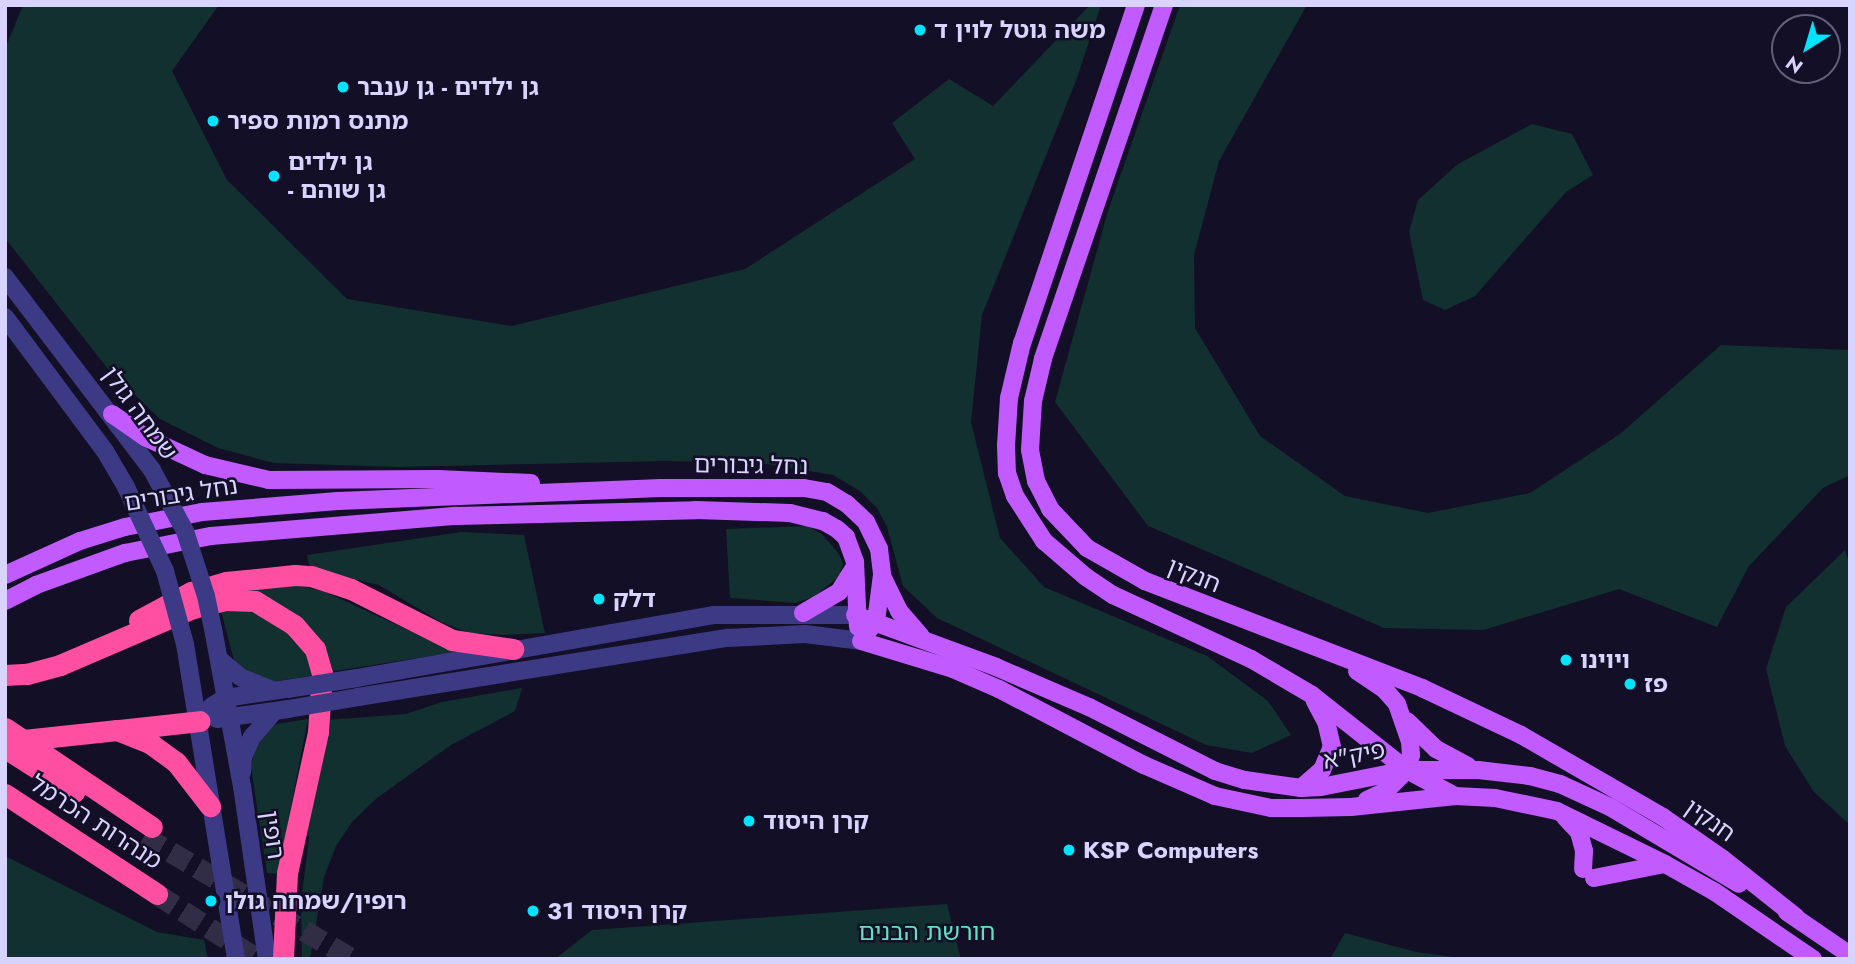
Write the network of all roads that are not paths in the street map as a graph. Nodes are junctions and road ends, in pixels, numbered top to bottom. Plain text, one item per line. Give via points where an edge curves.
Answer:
1 (1136, 5) edge
2 (1164, 5) edge
3 (5, 277) edge
4 (5, 317) edge
5 (112, 414) junction
6 (661, 488) junction
7 (855, 562) junction
8 (5, 575) edge
9 (882, 575) junction
10 (5, 601) edge
11 (803, 613) junction
12 (855, 615) junction
13 (876, 621) junction
14 (861, 640) junction
15 (932, 643) junction
16 (513, 649) junction
17 (93, 650) junction
18 (1336, 657) junction
19 (220, 660) junction
20 (5, 675) edge
21 (281, 690) junction
22 (1312, 695) junction
23 (225, 698) junction
24 (281, 711) junction
25 (228, 718) junction
26 (1405, 718) junction
27 (200, 720) junction
28 (5, 728) edge
29 (117, 730) junction
30 (5, 742) edge
31 (5, 748) edge
32 (1407, 770) junction
33 (1478, 770) junction
34 (242, 786) junction
35 (1301, 788) junction
36 (5, 794) edge
37 (1455, 796) junction
38 (210, 806) junction
39 (1352, 807) junction
40 (5, 811) edge
41 (1557, 811) junction
42 (1665, 864) junction
43 (1796, 918) junction
44 (1850, 954) edge
45 (236, 959) edge
46 (267, 959) edge
47 (283, 959) edge
48 (1813, 959) edge

1 - 22 main road, חנקין via 1022,344 1009,398 1007,472 1015,496 1044,541 1086,578 1251,659
2 - 18 main road, חנקין via 1043,359 1033,401 1030,450 1036,481 1049,509 1067,531 1103,560 1163,589
3 - 5 street, שמחה גולן
4 - 27 street, שמחה גולן, bridge via 126,487 165,571
5 - 6 main road via 145,438 182,456 237,475 269,480 438,479
5 - 19 street, שמחה גולן, bridge via 152,470 185,531
6 - 8 main road, נחל גיבורים via 338,501 202,512 80,541
6 - 9 main road, נחל גיבורים via 827,492 866,522 879,549
7 - 10 main road, נחל גיבורים via 846,537 837,529 790,513 696,510 456,516 174,542 125,553
7 - 11 main road via 839,592
7 - 12 main road, נחל גיבורים
9 - 13 main road, נחל גיבורים
9 - 15 main road via 899,611
11 - 12 street
11 - 16 street via 714,615
12 - 13 main road, פיק"א
12 - 14 main road, נחל גיבורים
13 - 14 main road
13 - 15 main road, פיק"א
14 - 24 street, bridge via 805,634 728,638
14 - 39 main road, פיק"א via 999,688 1144,765 1215,796 1271,808
15 - 35 main road, פיק"א via 1089,707 1215,771
16 - 17 highway via 452,640 351,589 295,575 226,582 191,592
16 - 21 street, bridge
17 - 20 highway via 60,665
17 - 47 highway via 193,608 242,598 280,614 315,649 323,673 318,732 287,873
18 - 26 main road via 1385,690
18 - 43 main road, חנקין via 1422,688 1532,741 1663,817
19 - 21 street via 240,677
19 - 23 street, שמחה גולן
21 - 23 street
22 - 32 main road, חנקין
22 - 35 main road via 1332,747 1322,770
23 - 25 street, שמחה גולן
23 - 27 street
24 - 25 street
24 - 34 street via 263,721 248,745
25 - 27 street
25 - 34 street, רופין
26 - 32 main road via 1411,755
26 - 33 main road via 1436,749
27 - 29 highway
27 - 38 street
28 - 31 highway, מנהרות הכרמל via 148,832
29 - 30 highway, bridge
29 - 38 highway via 151,744 176,762
32 - 33 main road, פיק"א
32 - 35 main road, פיק"א
32 - 37 main road, חנקין
32 - 39 main road via 1386,791
33 - 43 main road, פיק"א via 1530,776 1592,799
34 - 46 street, רופין
36 - 40 highway, מנהרות הכרמל via 157,894
37 - 39 main road, פיק"א
37 - 41 main road, פיק"א via 1495,798
38 - 45 street
41 - 42 main road, פיק"א
41 - 42 main road via 1579,832 1589,874
42 - 48 main road, פיק"א
43 - 44 main road, פיק"א

